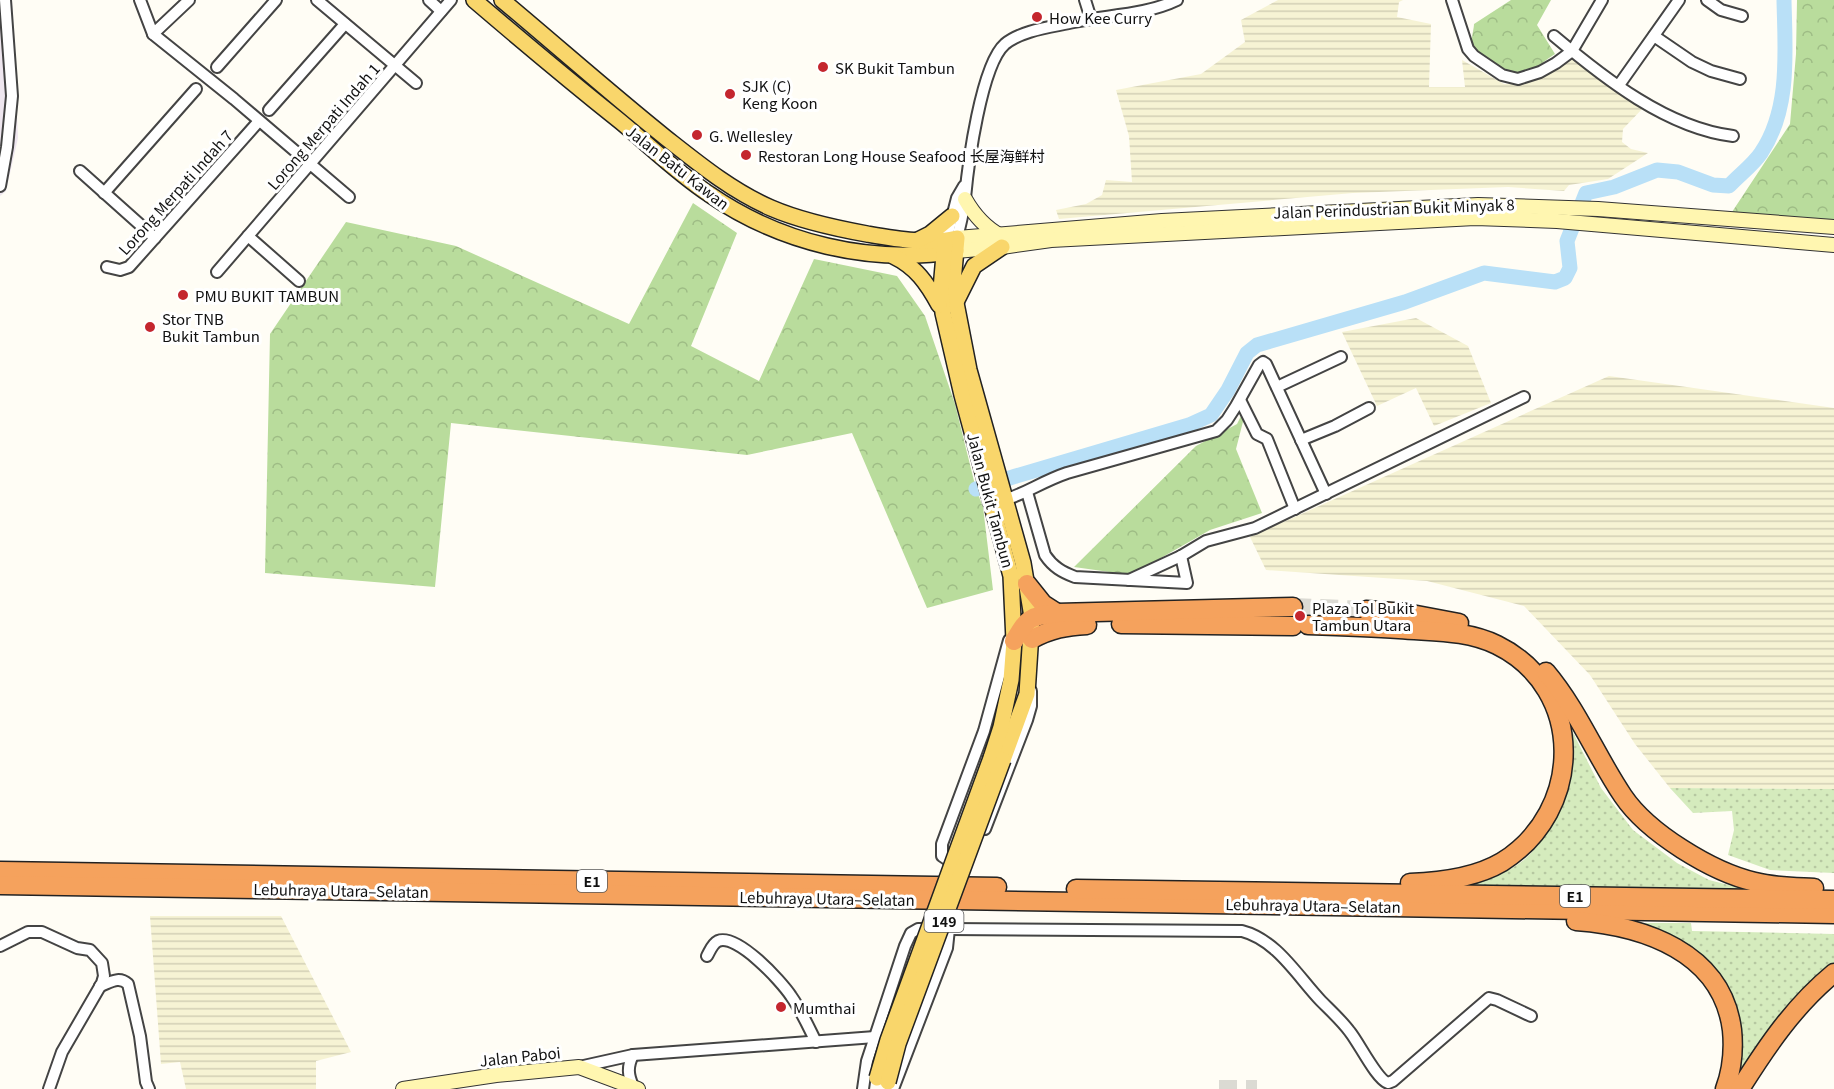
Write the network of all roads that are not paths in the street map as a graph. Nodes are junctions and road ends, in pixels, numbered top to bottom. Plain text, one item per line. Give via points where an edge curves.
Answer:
1 (6, 0) edge
2 (140, 0) edge
3 (189, 0) edge
4 (276, 0) edge
5 (316, 0) edge
6 (429, 0) edge
7 (451, 0) edge
8 (474, 0) edge
9 (502, 0) edge
10 (1085, 0) edge
11 (1177, 0) edge
12 (1453, 0) edge
13 (1602, 0) edge
14 (1679, 0) edge
15 (1707, 0) edge
16 (441, 11) junction
17 (1742, 16) dead end
18 (1092, 18) junction
19 (345, 24) junction
20 (153, 34) junction
21 (1554, 36) dead end
22 (1653, 36) junction
23 (1572, 51) junction
24 (394, 65) junction
25 (217, 67) dead end
26 (1740, 79) dead end
27 (416, 83) dead end
28 (1619, 85) junction
29 (196, 89) dead end
30 (269, 110) dead end
31 (259, 121) junction
32 (1733, 136) dead end
33 (310, 164) junction
34 (80, 171) dead end
35 (965, 183) junction
36 (0, 186) edge
37 (104, 193) junction
38 (349, 197) dead end
39 (965, 199) junction
40 (1559, 214) junction
41 (952, 216) junction
42 (1834, 227) edge
43 (248, 236) junction
44 (155, 238) junction
45 (918, 240) junction
46 (1001, 242) junction
47 (1834, 245) edge
48 (951, 246) junction
49 (888, 254) junction
50 (107, 267) dead end
51 (217, 272) dead end
52 (299, 281) dead end
53 (949, 308) junction
54 (1341, 357) dead end
55 (1277, 387) junction
56 (1524, 397) dead end
57 (1240, 400) junction
58 (1369, 408) dead end
59 (1301, 440) junction
60 (1027, 492) junction
61 (1326, 494) junction
62 (998, 498) junction
63 (1295, 509) junction
64 (1181, 556) junction
65 (1129, 580) junction
66 (1027, 584) junction
67 (1293, 607) tunnel mouth
68 (1366, 610) tunnel mouth
69 (1058, 614) junction
70 (1032, 617) junction
71 (1020, 635) junction
72 (1030, 670) junction
73 (997, 759) junction
74 (0, 871) edge
75 (0, 885) edge
76 (1834, 889) edge
77 (1316, 892) junction
78 (1834, 900) edge
79 (1460, 907) junction
80 (1834, 914) edge
81 (950, 929) junction
82 (0, 946) edge
83 (707, 956) dead end
84 (1834, 973) edge
85 (100, 986) junction
86 (1531, 1016) dead end
87 (875, 1037) junction
88 (816, 1042) junction
89 (633, 1055) junction
90 (579, 1067) junction
91 (884, 1086) edge
92 (635, 1088) edge
93 (49, 1089) edge
94 (149, 1089) edge
95 (403, 1089) edge
96 (863, 1089) edge
97 (1725, 1089) edge
98 (1740, 1089) edge

1 - 36 street via 12,96
2 - 20 street
3 - 20 street
4 - 25 street
5 - 19 street
6 - 16 street
7 - 16 street, Lorong Merpati Indah 1
8 - 49 main road, Jalan Batu Kawan via 675,168 733,210 817,245
9 - 45 main road, Jalan Batu Kawan via 610,93 714,176 745,195 810,222
10 - 18 street
11 - 18 street, Jalan Bukit Tambun via 1155,8
12 - 23 street via 1468,49 1502,75 1518,79 1540,72
13 - 23 street
14 - 22 street
15 - 17 street via 1721,10
16 - 24 street, Lorong Merpati Indah 1
18 - 35 street, Jalan Bukit Tambun via 1017,37 997,52 981,98
19 - 24 street
19 - 30 street
20 - 31 street
21 - 23 street
22 - 26 street via 1692,62
22 - 28 street
23 - 28 street
24 - 27 street
24 - 33 street, Lorong Merpati Indah 1
28 - 32 street via 1660,112 1691,126
29 - 37 street
31 - 33 street
31 - 44 street, Lorong Merpati Indah 7
33 - 38 street
33 - 43 street, Lorong Merpati Indah 1
34 - 37 street
35 - 39 street, Jalan Bukit Tambun
35 - 41 street, Jalan Bukit Tambun
37 - 44 street
39 - 46 street via 973,214
39 - 48 street, Jalan Bukit Tambun
40 - 42 street, Jalan Perindustrian Bukit Minyak 8 via 1598,209
40 - 46 street, Jalan Perindustrian Bukit Minyak 8
40 - 47 street, Jalan Perindustrian Bukit Minyak 8 via 1594,224
41 - 45 main road
41 - 48 street, Jalan Bukit Tambun
43 - 51 street, Lorong Merpati Indah 1
43 - 52 street
44 - 50 street, Lorong Merpati Indah 7 via 129,267
45 - 48 main road, Jalan Batu Kawan
46 - 48 street, Jalan Perindustrian Bukit Minyak 8
46 - 53 main road via 974,266
48 - 49 main road, Jalan Batu Kawan
48 - 53 main road, Jalan Bukit Tambun via 953,282
49 - 53 main road via 906,262
53 - 62 main road, Jalan Bukit Tambun via 969,370
54 - 55 street
55 - 57 street via 1263,362
55 - 59 street
56 - 61 street
57 - 60 street via 1216,431 1067,473
57 - 63 street via 1257,434 1267,439
58 - 59 street
59 - 61 street
60 - 62 street
60 - 65 street via 1051,564 1075,577
61 - 63 street
62 - 66 main road, Jalan Bukit Tambun
62 - 71 main road, Jalan Bukit Tambun
63 - 64 street via 1256,528 1206,541
64 - 65 street
64 - 65 street via 1188,583
66 - 69 highway via 1043,604
66 - 70 main road, Jalan Bukit Tambun
67 - 69 highway
68 - 76 highway via 1469,624 1512,642 1530,655 1557,685 1625,798 1665,836 1696,858 1756,883
69 - 70 highway
70 - 71 highway
71 - 72 main road, Jalan Bukit Tambun / 149
71 - 72 street via 942,844 942,856 952,864 962,867 974,858 1030,712
71 - 73 main road, Jalan Bukit Tambun / 149
71 - 77 highway via 1096,624 1447,632 1497,645 1526,665 1543,685 1559,717 1565,750 1560,787 1548,816 1522,846 1495,866 1461,878
72 - 73 main road, Jalan Bukit Tambun / 149 via 1025,703
73 - 91 main road, Jalan Bukit Tambun / 149, bridge
74 - 77 highway, Lebuhraya Utara–Selatan / E1
75 - 79 highway, Lebuhraya Utara–Selatan / E1
77 - 78 highway, Lebuhraya Utara–Selatan / E1
79 - 80 highway, Lebuhraya Utara–Selatan / E1
79 - 97 highway via 1513,917 1616,925 1677,948 1701,966 1724,1000 1730,1017 1733,1042
81 - 86 street via 1251,933 1286,961 1349,1030 1379,1077 1388,1083 1394,1082 1489,998
81 - 87 street via 918,928 911,933
81 - 91 street via 946,948
82 - 85 street via 28,932 42,932 90,950 102,963 104,976
83 - 88 street via 720,940 739,945 793,997
84 - 98 highway via 1785,1022
85 - 93 street via 62,1052
85 - 94 street via 119,979 128,984
87 - 88 street
87 - 96 street
88 - 89 street
89 - 90 street
89 - 92 street via 628,1076
90 - 92 street, Jalan Paboi
90 - 95 street, Jalan Paboi

